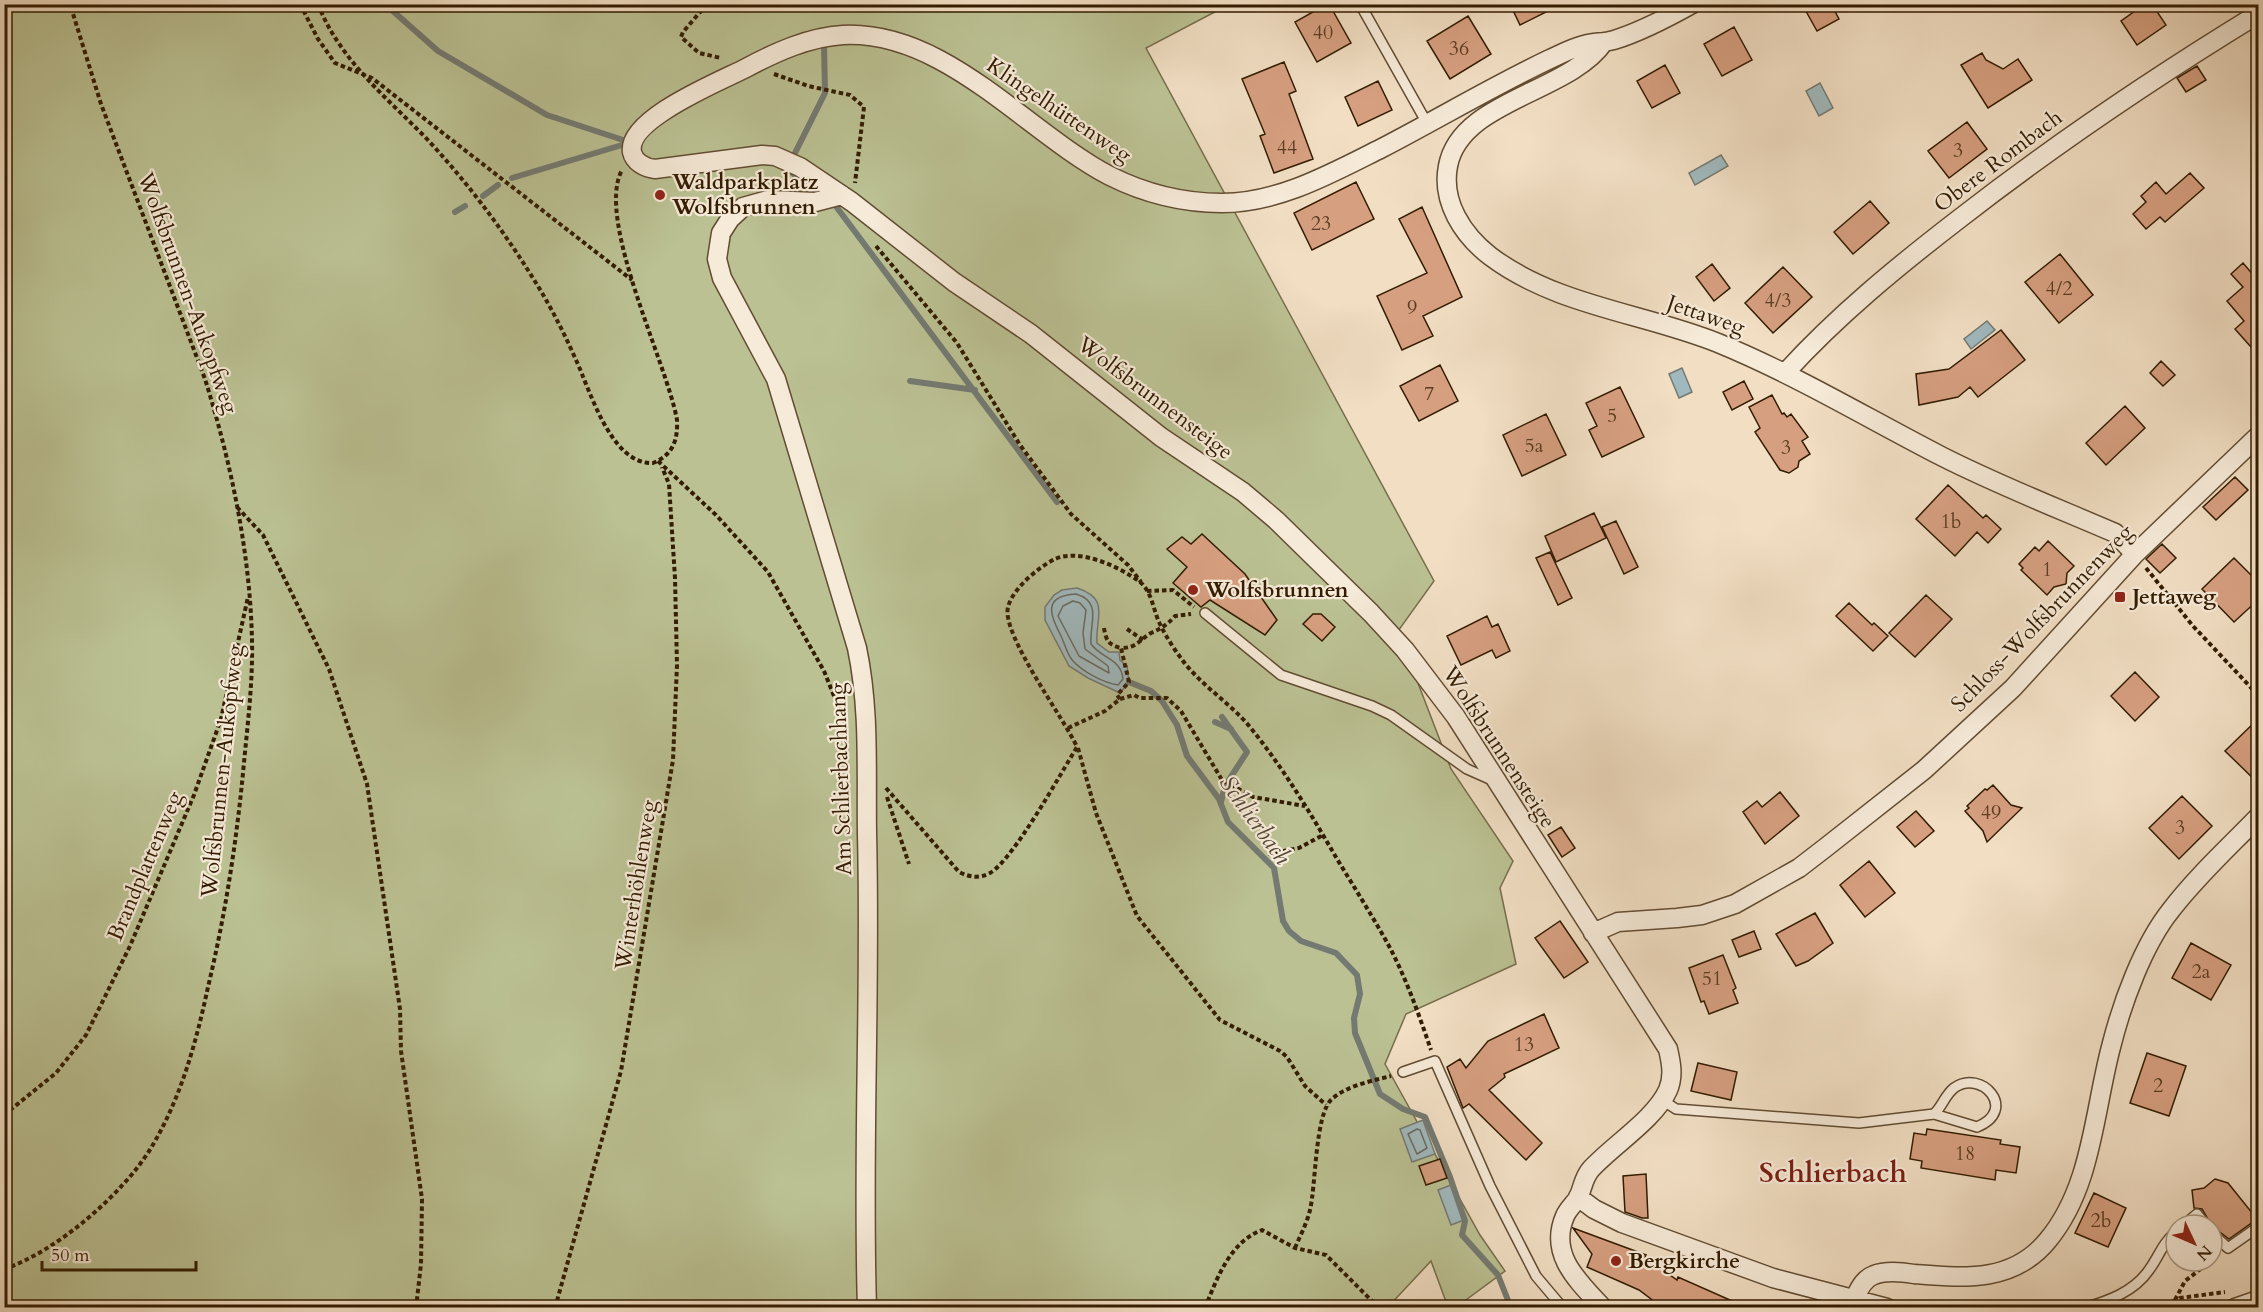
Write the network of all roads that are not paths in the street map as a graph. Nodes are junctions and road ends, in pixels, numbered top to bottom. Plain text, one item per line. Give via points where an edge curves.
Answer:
1 (1360, 4) edge
2 (1692, 4) edge
3 (2259, 14) edge
4 (1604, 42) junction
5 (1428, 125) junction
6 (847, 198) junction
7 (1786, 372) junction
8 (2259, 436) edge
9 (2135, 554) junction
10 (1203, 613) road end
11 (1496, 782) junction
12 (2259, 817) edge
13 (1593, 933) junction
14 (1403, 1072) dead end
15 (1662, 1100) junction
16 (1934, 1114) junction
17 (1578, 1197) junction
18 (2259, 1227) edge
19 (2164, 1242) edge
20 (2224, 1244) edge
21 (1854, 1299) junction
22 (2233, 1300) edge
23 (2259, 1300) edge
24 (867, 1308) edge
25 (1563, 1308) edge
26 (1603, 1308) edge
27 (1887, 1308) edge
28 (2084, 1308) edge

1 - 5 lane
2 - 4 street, Klingelhüttenweg
3 - 7 street, Obere Rombach via 2021,170 1880,282
4 - 5 street, Klingelhüttenweg via 1583,45 1546,61
4 - 7 street, Jettaweg via 1587,61 1480,120 1459,141 1448,165 1447,182 1460,225 1487,254 1534,281 1589,303 1715,342
5 - 6 street, Klingelhüttenweg via 1344,168 1282,193 1237,202 1197,201 1150,192 1109,175 959,72 925,54 888,40 831,36 793,46 757,62 658,114 635,138 632,151 636,159 655,170 748,156 775,156 800,167
6 - 11 street, Wolfsbrunnensteige via 1161,437 1264,509 1398,643 1456,717
6 - 24 street, Am Schlierbachhang via 815,202 768,200 743,207 725,225 717,259 722,278 776,379 863,678 868,729
7 - 9 street, Jettaweg via 1942,456 2115,532
8 - 9 street, Schloss-Wolfsbrunnenweg
9 - 13 street, Schloss-Wolfsbrunnenweg via 1990,710 1924,770 1799,868 1735,904 1677,918 1618,922
10 - 11 lane via 1281,675 1372,706 1467,769
11 - 13 street, Wolfsbrunnensteige
12 - 21 street via 2186,891 2154,935 2111,1045 2076,1191 2048,1240 2016,1268 1995,1275 1974,1278 1884,1272 1867,1279
13 - 15 street, Wolfsbrunnensteige via 1668,1049 1671,1078
14 - 25 lane via 1435,1061 1490,1186 1536,1276
15 - 16 lane via 1676,1109 1859,1124
15 - 17 street, Wolfsbrunnensteige via 1590,1171
16 - 16 lane via 1977,1127 1992,1117 1997,1108 1987,1089 1977,1083 1966,1083 1949,1094
17 - 21 street via 1602,1214 1658,1237 1773,1278
17 - 26 street, Wolfsbrunnensteige via 1563,1220 1561,1250 1571,1273
18 - 20 lane via 2228,1248
19 - 28 lane via 2150,1270 2133,1286
21 - 27 street
22 - 23 street

